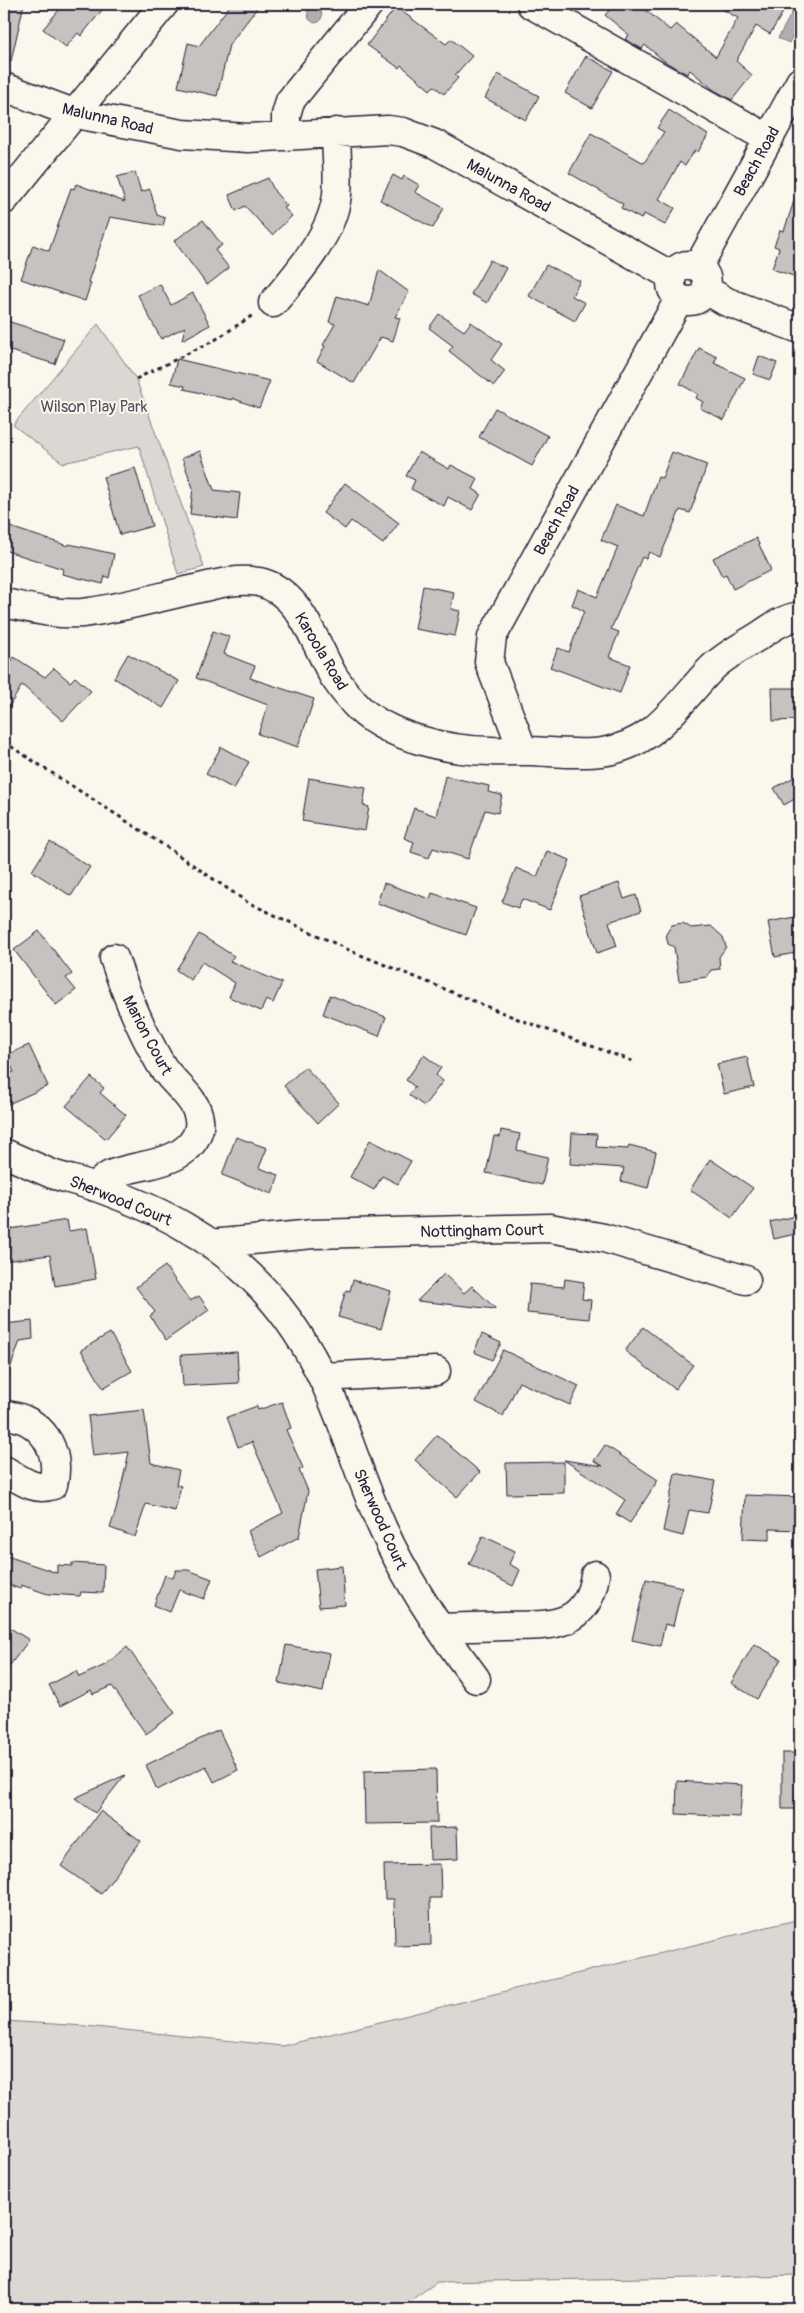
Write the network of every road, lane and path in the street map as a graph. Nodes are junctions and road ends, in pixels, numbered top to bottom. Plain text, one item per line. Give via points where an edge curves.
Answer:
1 (164, 4) edge
2 (369, 4) edge
3 (531, 4) edge
4 (800, 82) edge
5 (4, 87) edge
6 (76, 114) junction
7 (336, 132) junction
8 (286, 136) junction
9 (769, 139) junction
10 (4, 200) edge
11 (702, 278) junction
12 (676, 287) junction
13 (273, 303) joint
14 (800, 329) edge
15 (136, 379) dead end
16 (4, 603) edge
17 (800, 616) edge
18 (4, 742) edge
19 (522, 751) junction
20 (114, 958) dead end
21 (636, 1062) dead end
22 (4, 1153) edge
23 (94, 1187) junction
24 (211, 1244) junction
25 (746, 1280) dead end
26 (436, 1371) dead end
27 (322, 1377) junction
28 (4, 1415) edge
29 (4, 1470) edge
30 (595, 1575) dead end
31 (440, 1628) junction
32 (476, 1679) dead end

1 - 6 street
2 - 8 street via 290,101
3 - 9 street
4 - 9 street, Beach Road
5 - 6 street, Malunna Road
6 - 8 street, Malunna Road via 182,134 248,138
6 - 10 street
7 - 8 street, Malunna Road
7 - 12 street, Malunna Road via 388,130 435,144
7 - 13 street via 337,196 330,219 303,267
9 - 11 street, Beach Road
11 - 12 street via 686,264 680,267
11 - 14 street via 727,302
12 - 19 street, Beach Road via 492,636 489,662
13 - 15 path via 215,340
16 - 19 street, Karoola Road via 57,613 81,613 218,584 243,580 261,582 291,602 305,621 336,679 372,720 390,730 452,747 489,752
17 - 19 street, Karoola Road via 773,626 715,666 669,717 646,737 625,747 601,752
18 - 21 path via 247,902 351,951 518,1019
20 - 23 street, Marion Court via 127,997 160,1064 193,1103 200,1120 194,1141 184,1151 108,1176
22 - 23 street, Sherwood Court
23 - 24 street, Sherwood Court via 142,1206
24 - 25 street, Nottingham Court via 313,1234 550,1228 604,1238
24 - 27 street, Sherwood Court via 243,1268 276,1304 294,1326
26 - 27 street
27 - 31 street, Sherwood Court via 384,1531 407,1577
28 - 29 street via 23,1418 39,1428 55,1455 56,1471 53,1485 35,1488
30 - 31 street via 587,1603 555,1625
31 - 32 street, Sherwood Court

